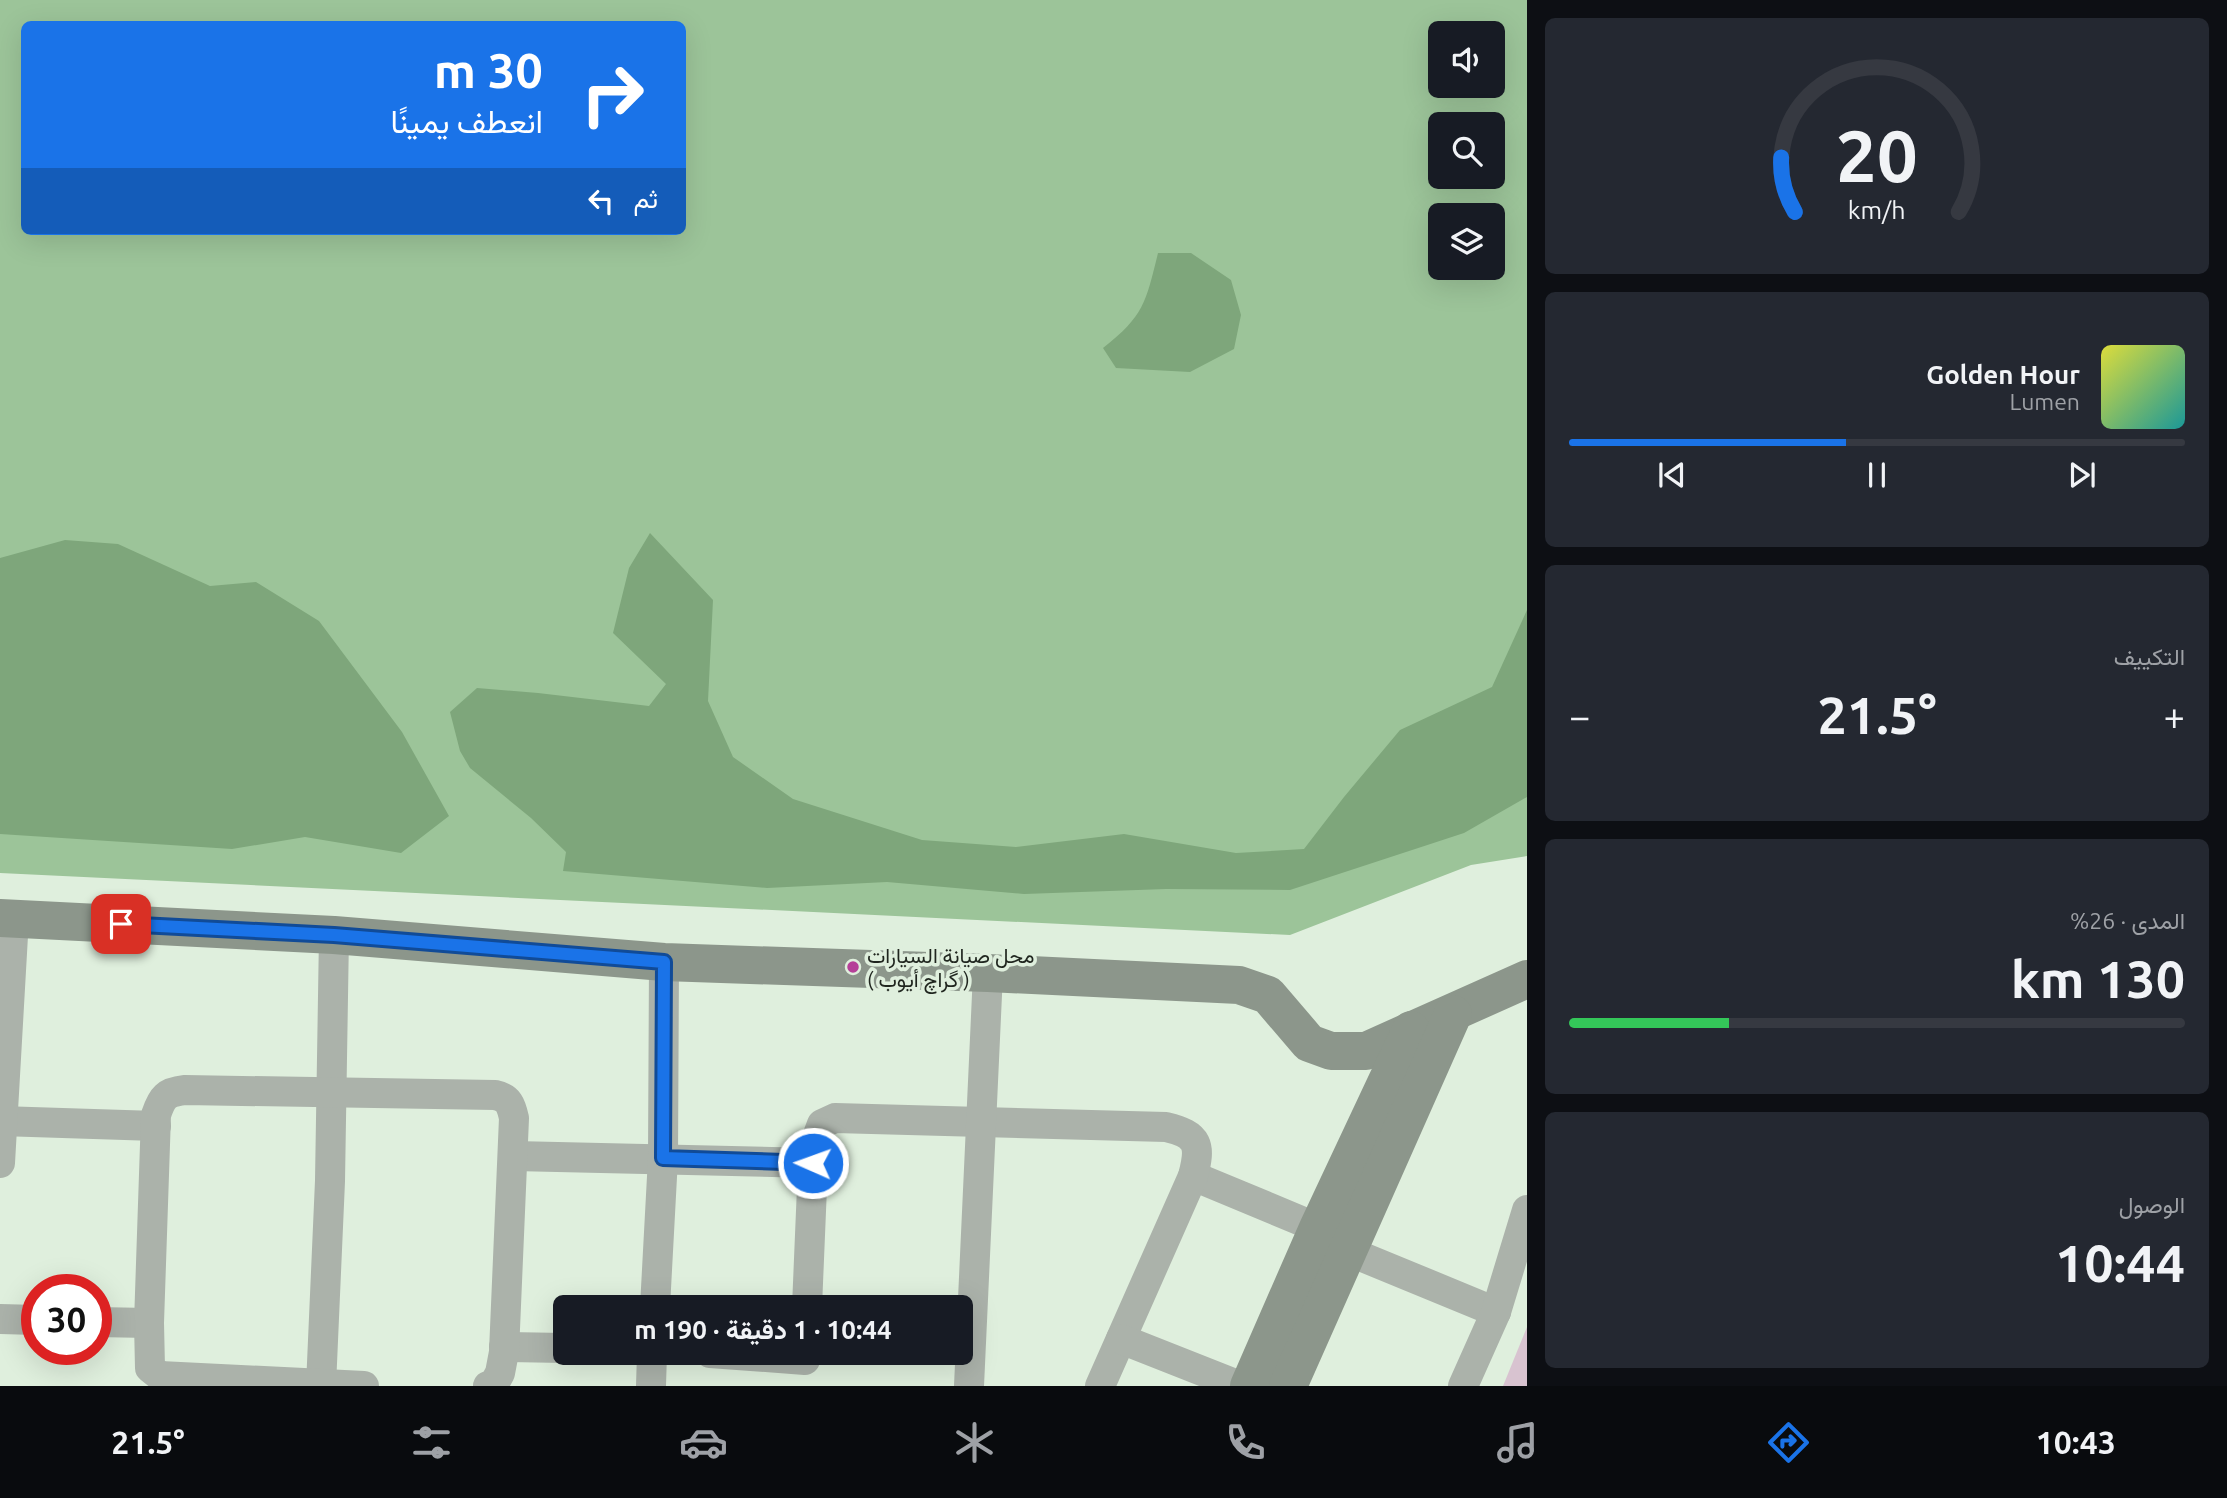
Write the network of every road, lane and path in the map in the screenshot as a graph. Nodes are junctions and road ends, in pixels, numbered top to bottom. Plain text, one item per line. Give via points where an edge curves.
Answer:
1 (7, 918) edge
2 (334, 935) junction
3 (664, 962) junction
4 (988, 973) junction
5 (1527, 979) edge
6 (1453, 1014) junction
7 (1411, 1030) junction
8 (332, 1090) junction
9 (1, 1121) edge
10 (982, 1121) junction
11 (156, 1126) junction
12 (514, 1156) junction
13 (663, 1158) junction
14 (0, 1163) edge
15 (813, 1163) junction
16 (1193, 1176) junction
17 (1527, 1210) edge
18 (1318, 1228) junction
19 (1348, 1251) junction
20 (656, 1295) edge
21 (808, 1295) edge
22 (1496, 1312) junction
23 (0, 1320) edge
24 (21, 1320) edge
25 (112, 1322) edge
26 (149, 1323) junction
27 (1121, 1339) junction
28 (504, 1347) junction
29 (553, 1348) edge
30 (652, 1365) edge
31 (321, 1385) edge
32 (364, 1386) edge
33 (488, 1386) edge
34 (651, 1386) edge
35 (969, 1386) edge
36 (1100, 1386) edge
37 (1240, 1386) edge
38 (1249, 1386) edge
39 (1288, 1386) edge
40 (1464, 1386) edge

1 - 2 street
1 - 9 street
2 - 3 street
2 - 8 street
3 - 4 street
3 - 13 street
4 - 7 street via 1239,985 1268,995 1309,1043 1331,1051 1366,1051
4 - 10 street
5 - 6 street
6 - 7 street
6 - 19 street
7 - 18 street
8 - 11 street via 169,1092 161,1099
8 - 12 street via 505,1097 514,1118
8 - 31 street
9 - 11 street
9 - 14 street
10 - 15 street via 835,1118 822,1124
10 - 16 street via 1166,1127 1187,1132 1198,1156
10 - 35 street
11 - 26 street
12 - 13 street
12 - 28 street
13 - 15 street
13 - 20 street
15 - 21 street
16 - 18 street
16 - 27 street
17 - 22 street
18 - 38 street
19 - 22 street
19 - 39 street
22 - 40 street
23 - 24 street
25 - 26 street
26 - 31 street via 150,1368 160,1376
27 - 36 street
27 - 37 street
28 - 29 street
28 - 33 street via 500,1373
30 - 34 street
31 - 32 street

